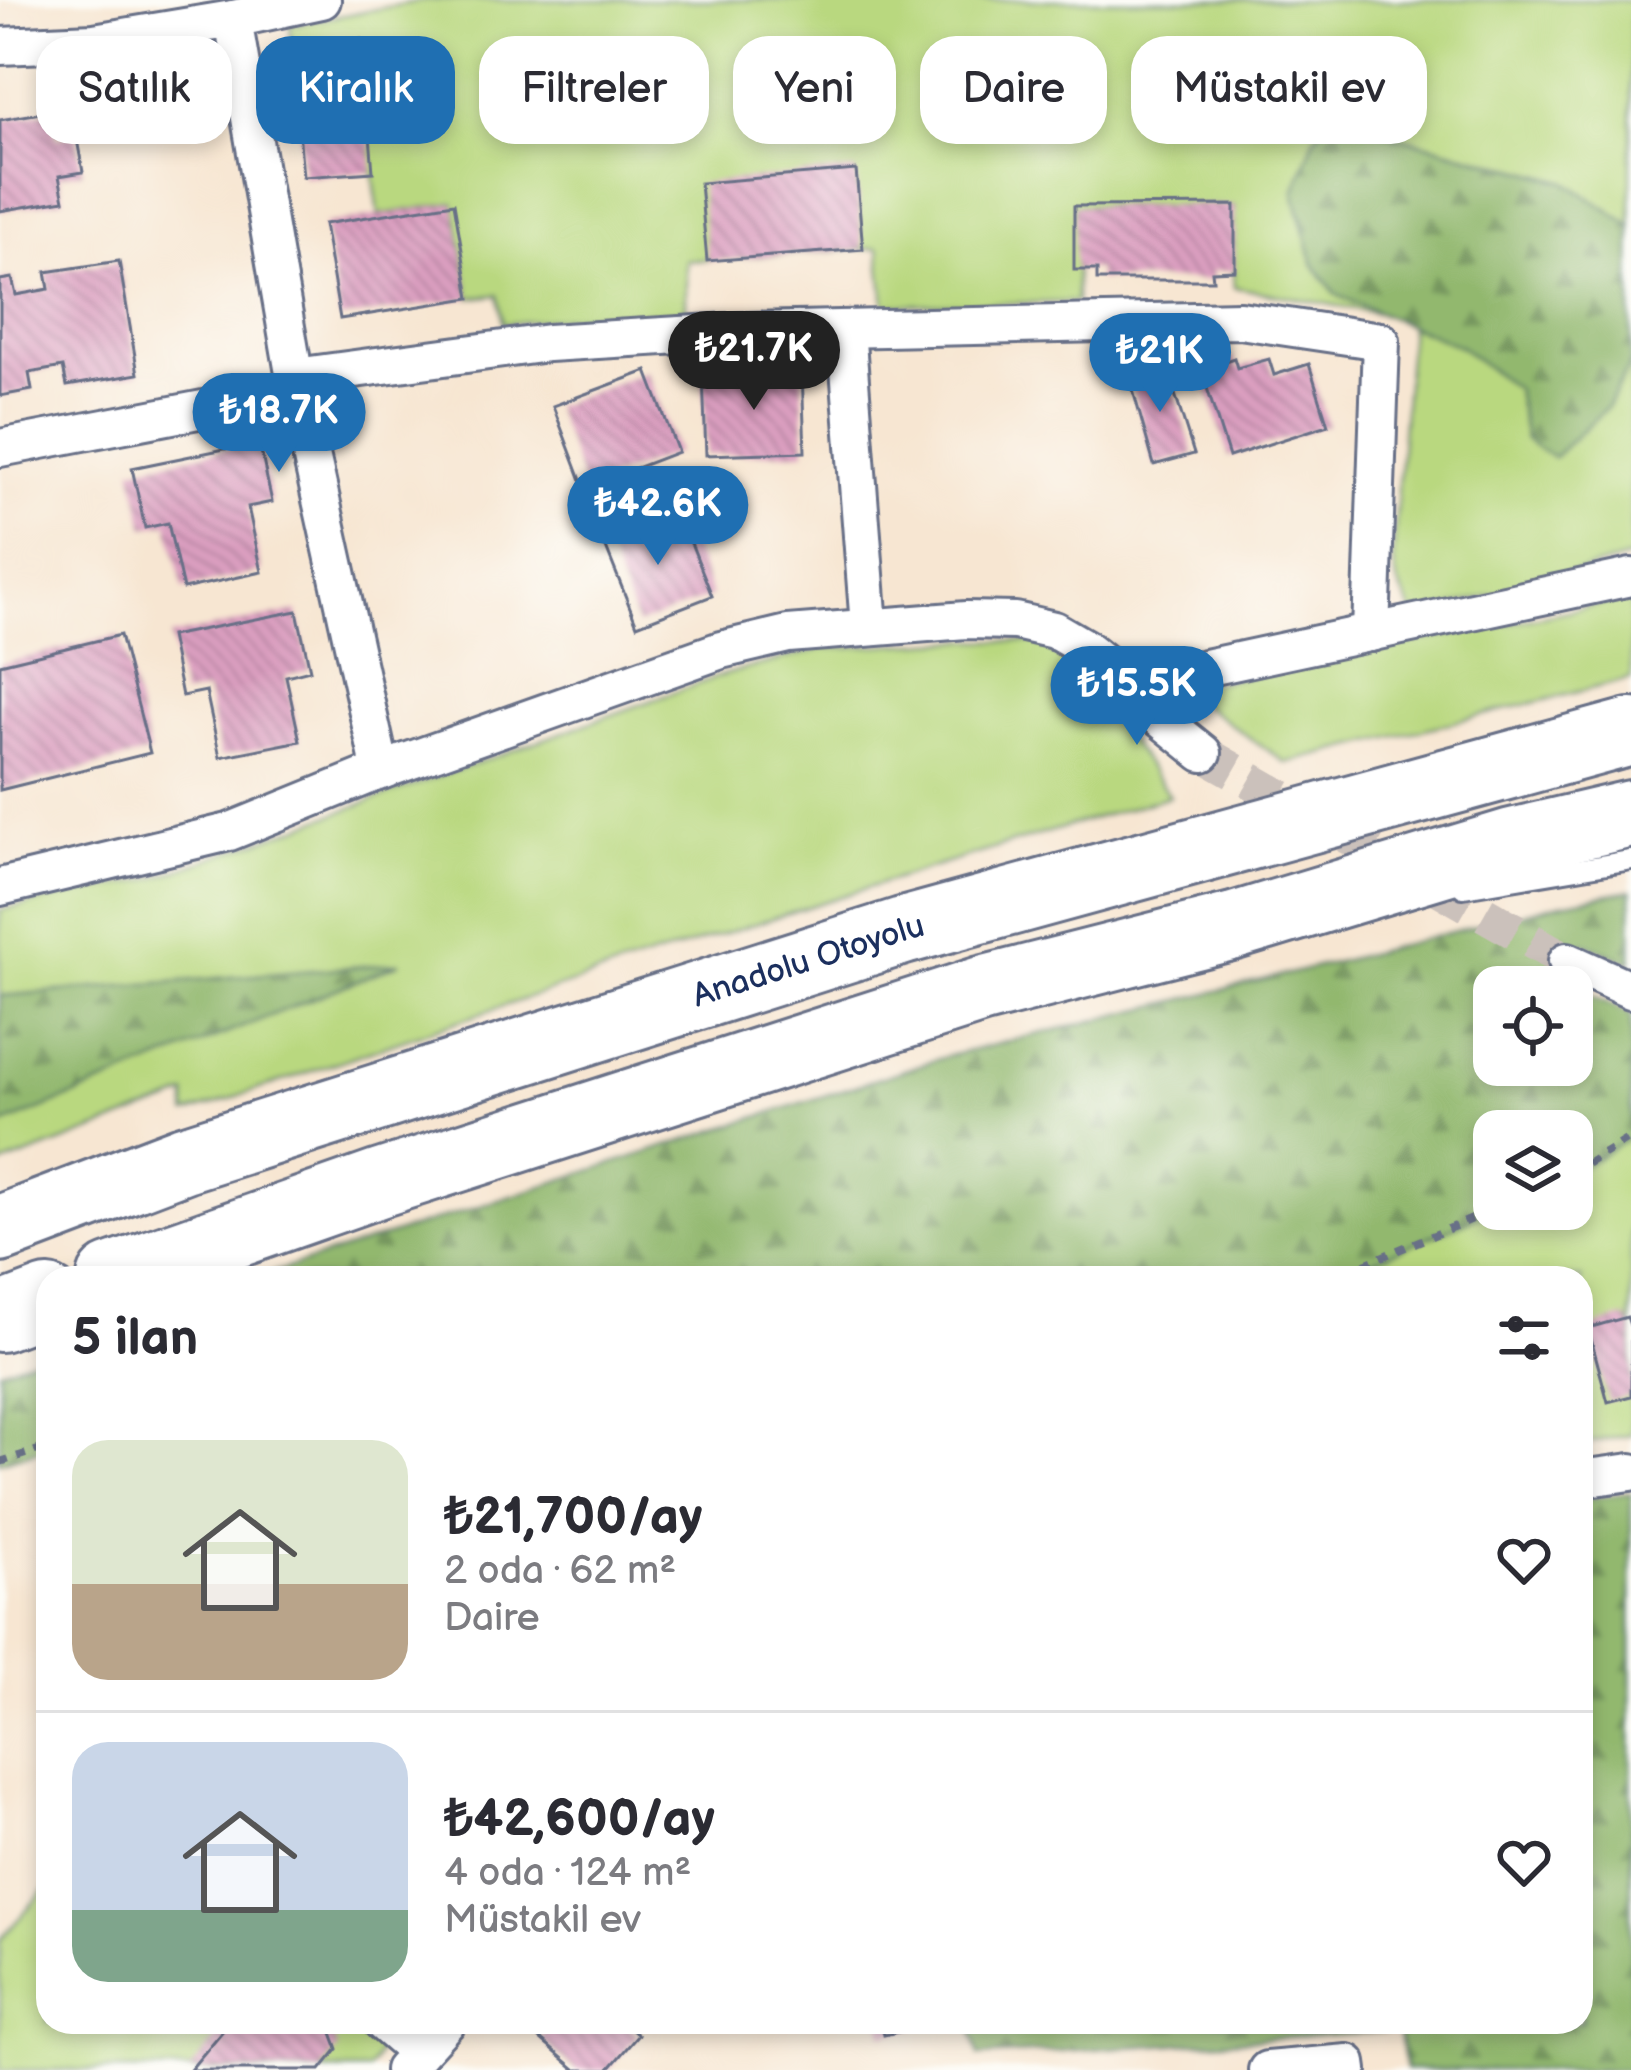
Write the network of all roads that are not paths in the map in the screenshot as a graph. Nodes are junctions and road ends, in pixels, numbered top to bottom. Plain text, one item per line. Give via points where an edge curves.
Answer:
1 (322, 0) edge
2 (233, 19) junction
3 (0, 46) edge
4 (845, 329) junction
5 (296, 384) junction
6 (0, 448) edge
7 (1631, 577) edge
8 (869, 626) junction
9 (1371, 633) junction
10 (1130, 684) junction
11 (1631, 732) edge
12 (1203, 752) tunnel mouth
13 (381, 770) junction
14 (1631, 814) edge
15 (1631, 860) edge
16 (0, 887) edge
17 (1444, 891) dead end
18 (1397, 899) dead end
19 (1234, 926) junction
20 (1567, 961) tunnel mouth
21 (1631, 990) edge
22 (0, 1229) edge
23 (145, 1266) edge
24 (36, 1304) edge
25 (0, 1318) edge
26 (1631, 1472) edge
27 (1593, 1477) edge
28 (391, 2034) edge
29 (436, 2034) edge
30 (411, 2062) edge
31 (1267, 2070) edge
32 (1349, 2070) edge

1 - 2 street
2 - 3 street via 94,42
2 - 5 street
4 - 5 street via 625,336
4 - 8 street
4 - 9 street via 1240,320 1382,341
5 - 6 street
5 - 13 street
7 - 9 street
8 - 10 street via 1015,621 1054,630
8 - 13 street via 721,650
9 - 10 street
10 - 12 street
11 - 22 highway, Anadolu Otoyolu via 903,931 184,1159
13 - 16 street via 229,832
14 - 19 highway
15 - 17 lane
18 - 19 lane
19 - 23 highway via 982,990
20 - 21 street
24 - 25 highway
26 - 27 street
28 - 30 street
29 - 30 street
31 - 32 street via 1348,2063

